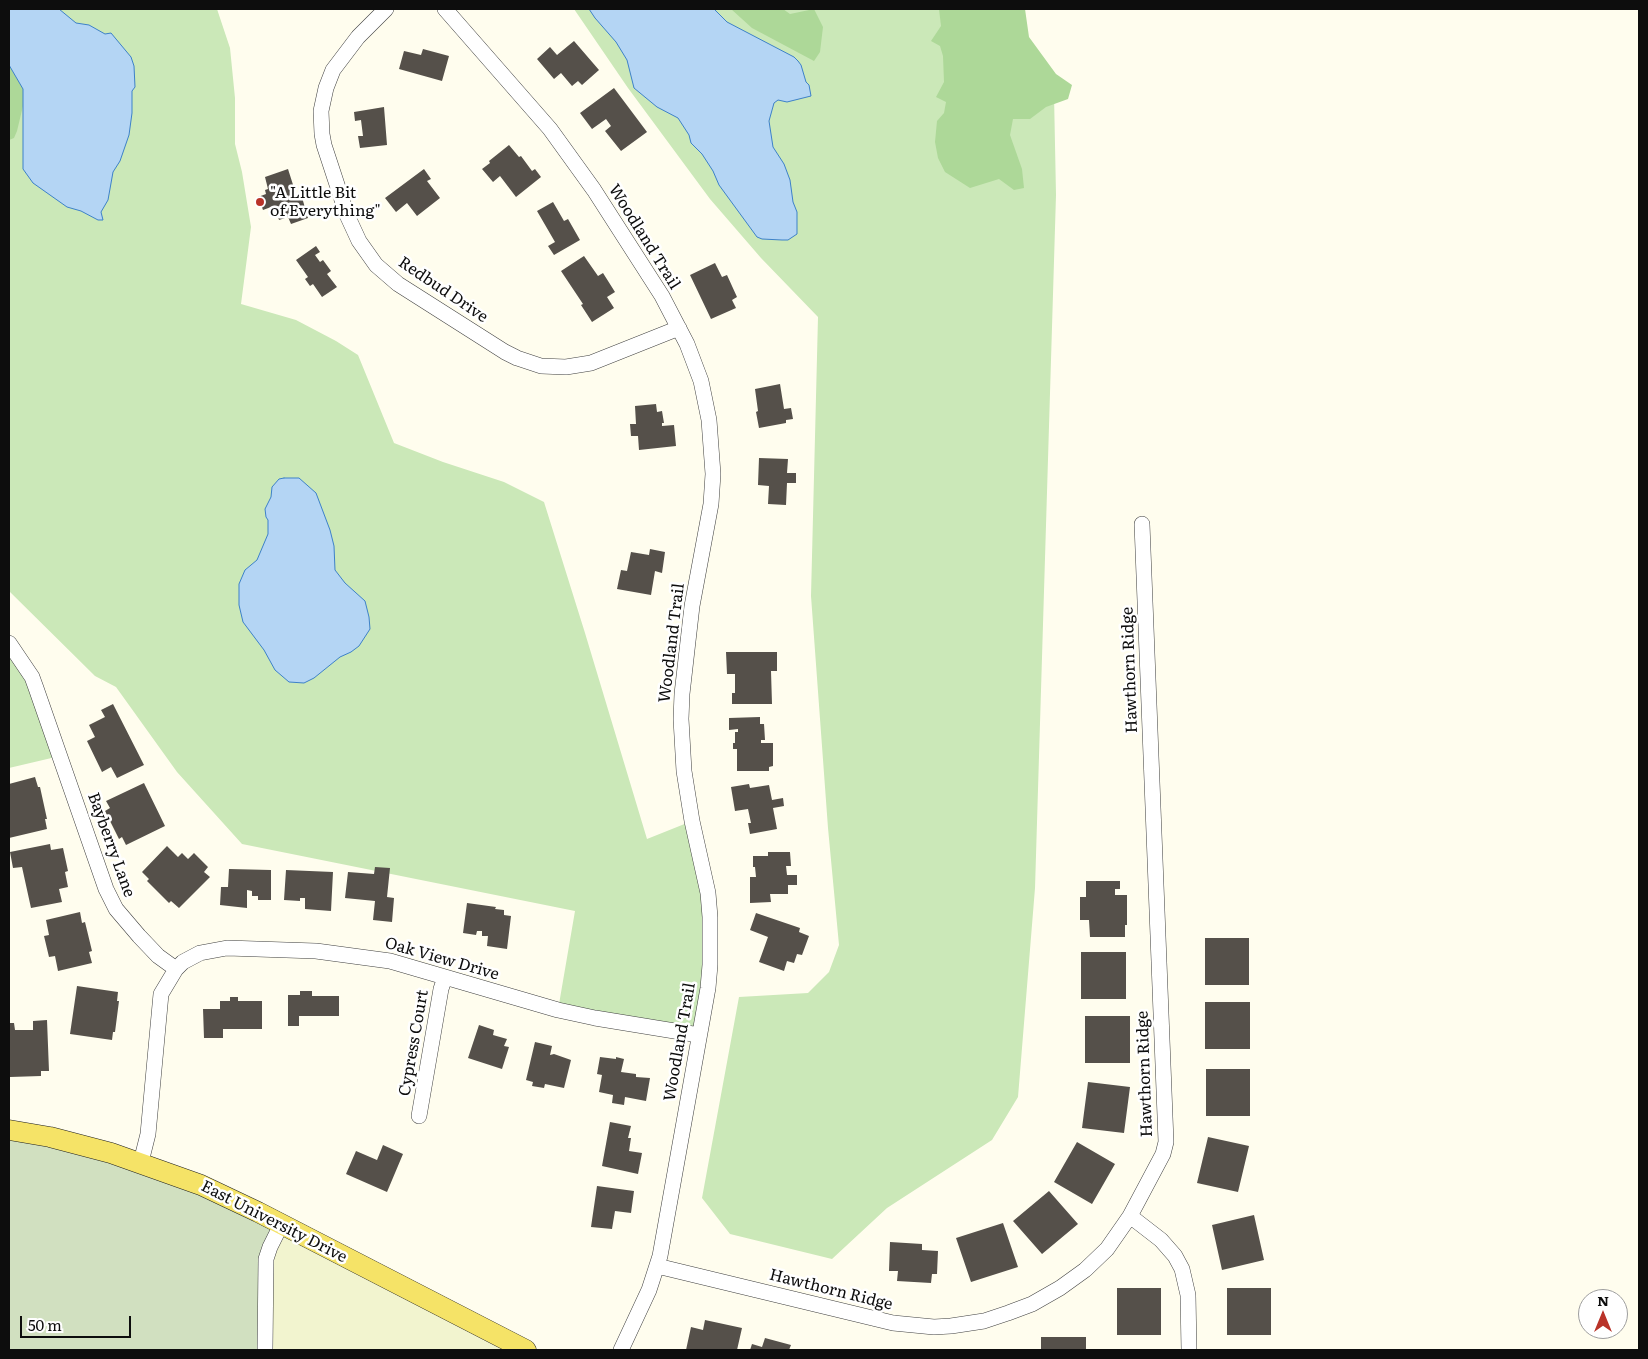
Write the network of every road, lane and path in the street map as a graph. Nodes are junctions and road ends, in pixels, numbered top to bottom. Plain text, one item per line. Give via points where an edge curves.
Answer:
1 (386, 9) edge
2 (445, 9) edge
3 (679, 328) junction
4 (1142, 524) dead end
5 (9, 643) edge
6 (176, 969) junction
7 (445, 977) junction
8 (699, 1035) junction
9 (419, 1116) dead end
10 (9, 1130) edge
11 (141, 1162) junction
12 (1130, 1216) junction
13 (281, 1225) junction
14 (657, 1266) junction
15 (265, 1350) edge
16 (526, 1350) edge
17 (621, 1350) edge
18 (1189, 1350) edge

1 - 3 street, Redbud Drive via 358,37 333,70 321,111 324,145 347,215 359,242 376,265 398,284 505,352 541,366 591,363
2 - 3 street, Woodland Trail via 550,129 594,190
3 - 8 street, Woodland Trail via 706,400 713,474 711,504 686,650 681,719 684,770 710,917 710,965
4 - 12 street, Hawthorn Ridge via 1166,1142 1163,1154
5 - 6 street, Bayberry Lane via 36,688 106,889 116,909 158,956
6 - 7 street, Oak View Drive via 200,953 227,948 316,951 365,957
6 - 11 street via 162,994 148,1134
7 - 8 street, Oak View Drive via 558,1010
7 - 9 street, Cypress Court
8 - 14 street, Woodland Trail
10 - 11 main road, East University Drive via 81,1144
11 - 13 main road, East University Drive via 201,1185
12 - 14 street, Hawthorn Ridge via 1107,1249 1060,1288 1008,1313 951,1326 893,1323
12 - 18 street via 1161,1240 1182,1269 1188,1295
13 - 15 street via 266,1260
13 - 16 main road, East University Drive
14 - 17 street, Woodland Trail

